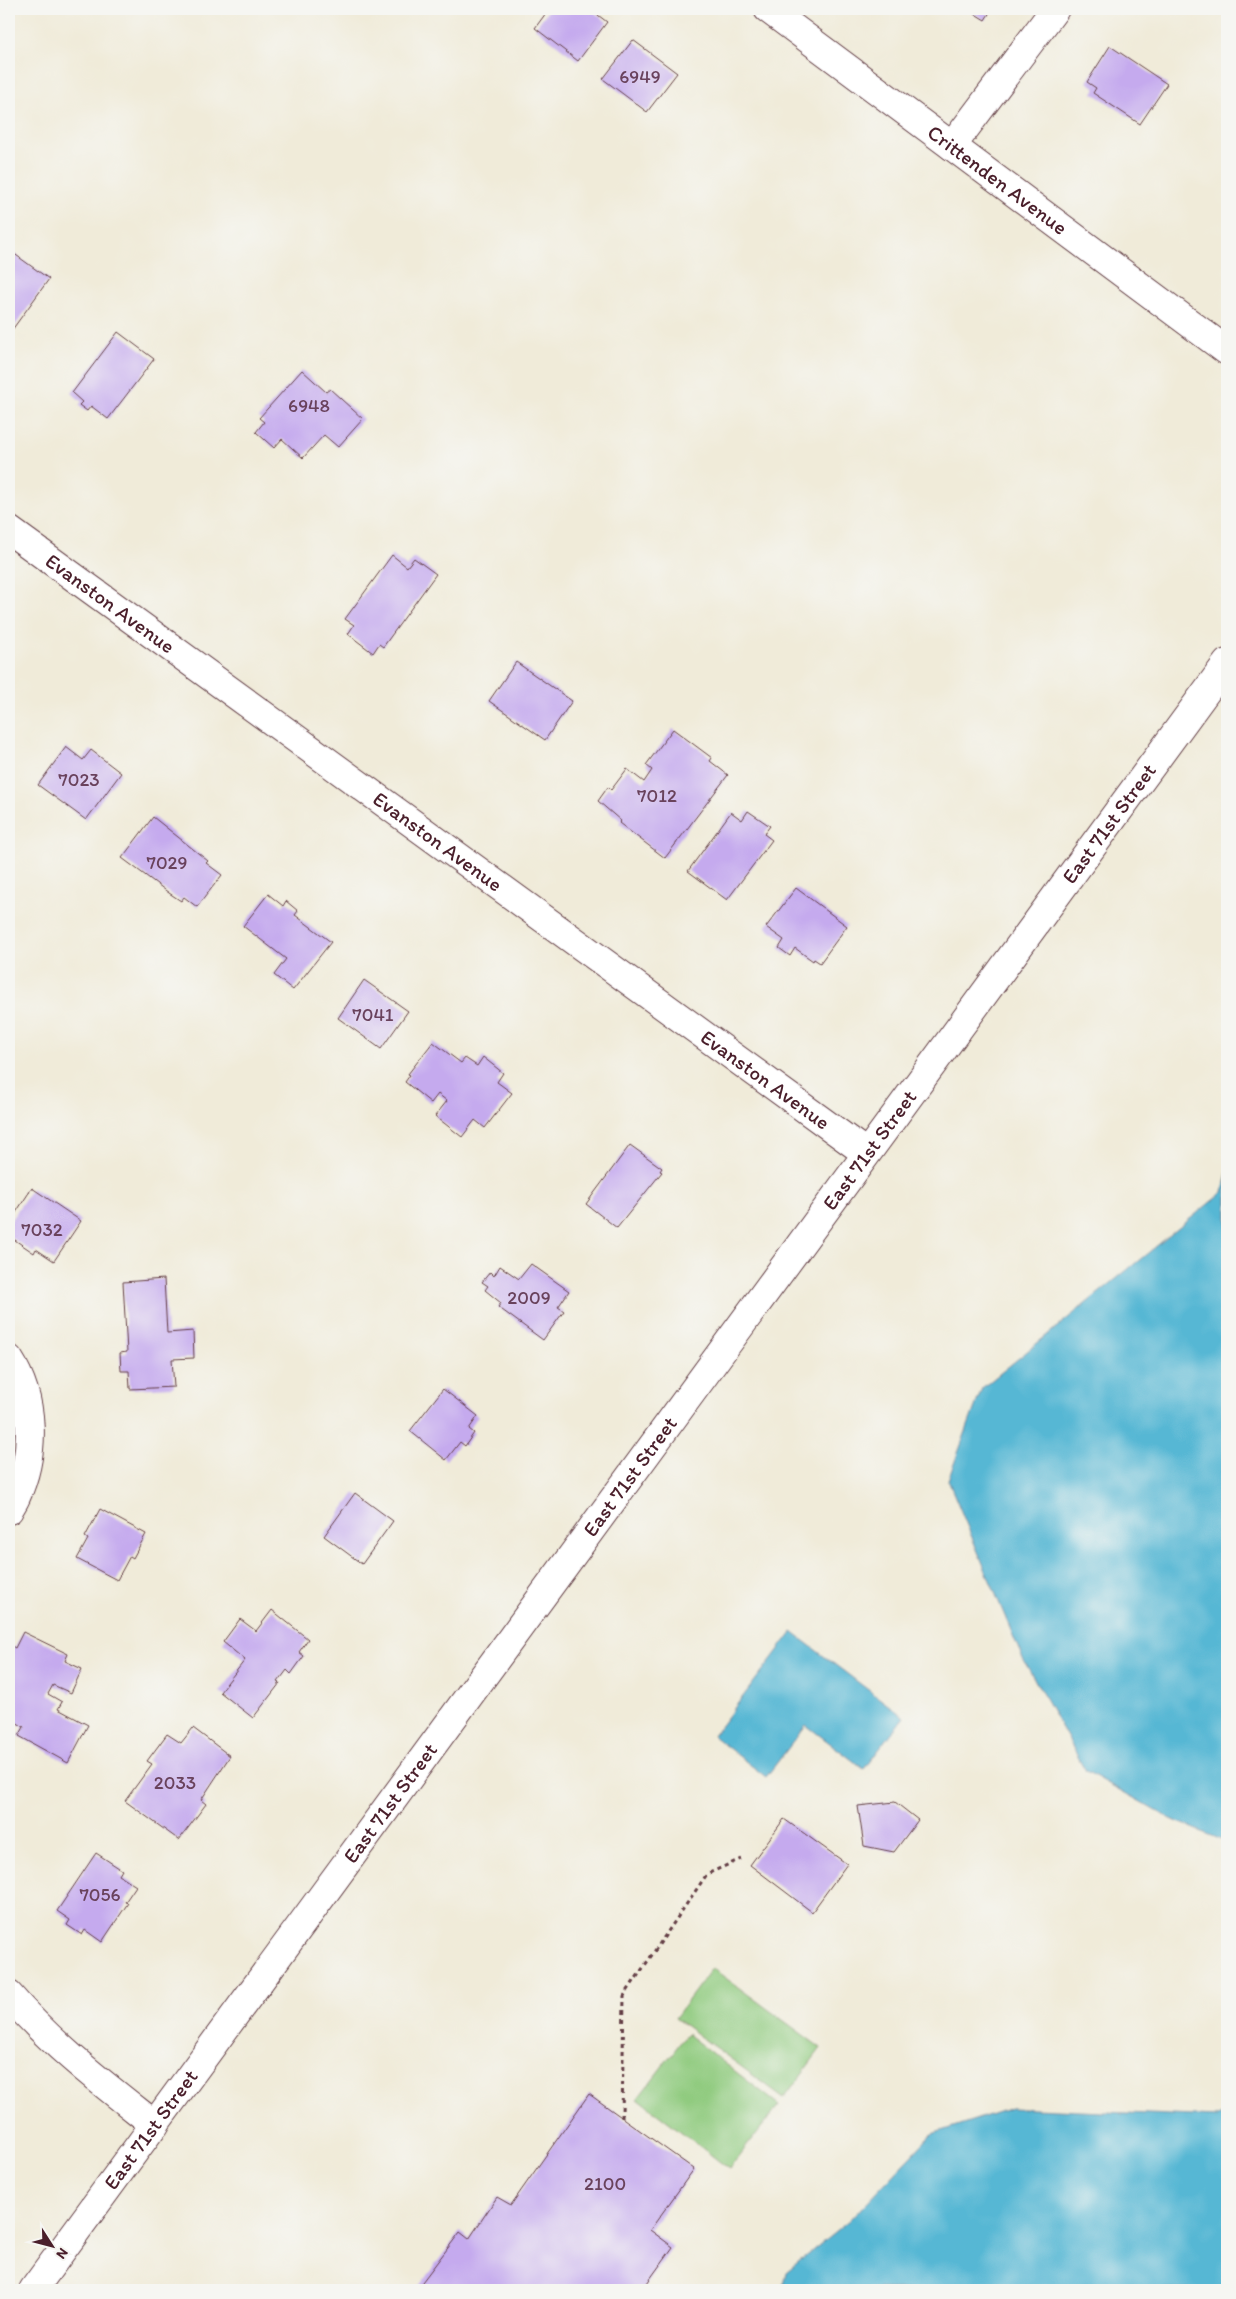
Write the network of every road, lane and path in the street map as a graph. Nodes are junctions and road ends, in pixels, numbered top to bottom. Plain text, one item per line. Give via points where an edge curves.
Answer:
1 (768, 9) edge
2 (1055, 9) edge
3 (952, 146) junction
4 (1227, 351) edge
5 (9, 530) edge
6 (1227, 663) edge
7 (866, 1153) junction
8 (9, 1359) edge
9 (9, 1510) edge
10 (741, 1859) dead end
11 (9, 1995) edge
12 (622, 2118) dead end
13 (155, 2125) junction
14 (34, 2290) edge

1 - 3 street, Crittenden Avenue
2 - 3 street
3 - 4 street, Crittenden Avenue
5 - 7 street, Evanston Avenue
6 - 7 street, East 71st Street
7 - 13 street, East 71st Street
8 - 9 street via 24,1392 31,1428 29,1455
10 - 12 path via 707,1874 624,1996
11 - 13 street via 73,2060
13 - 14 street, East 71st Street

